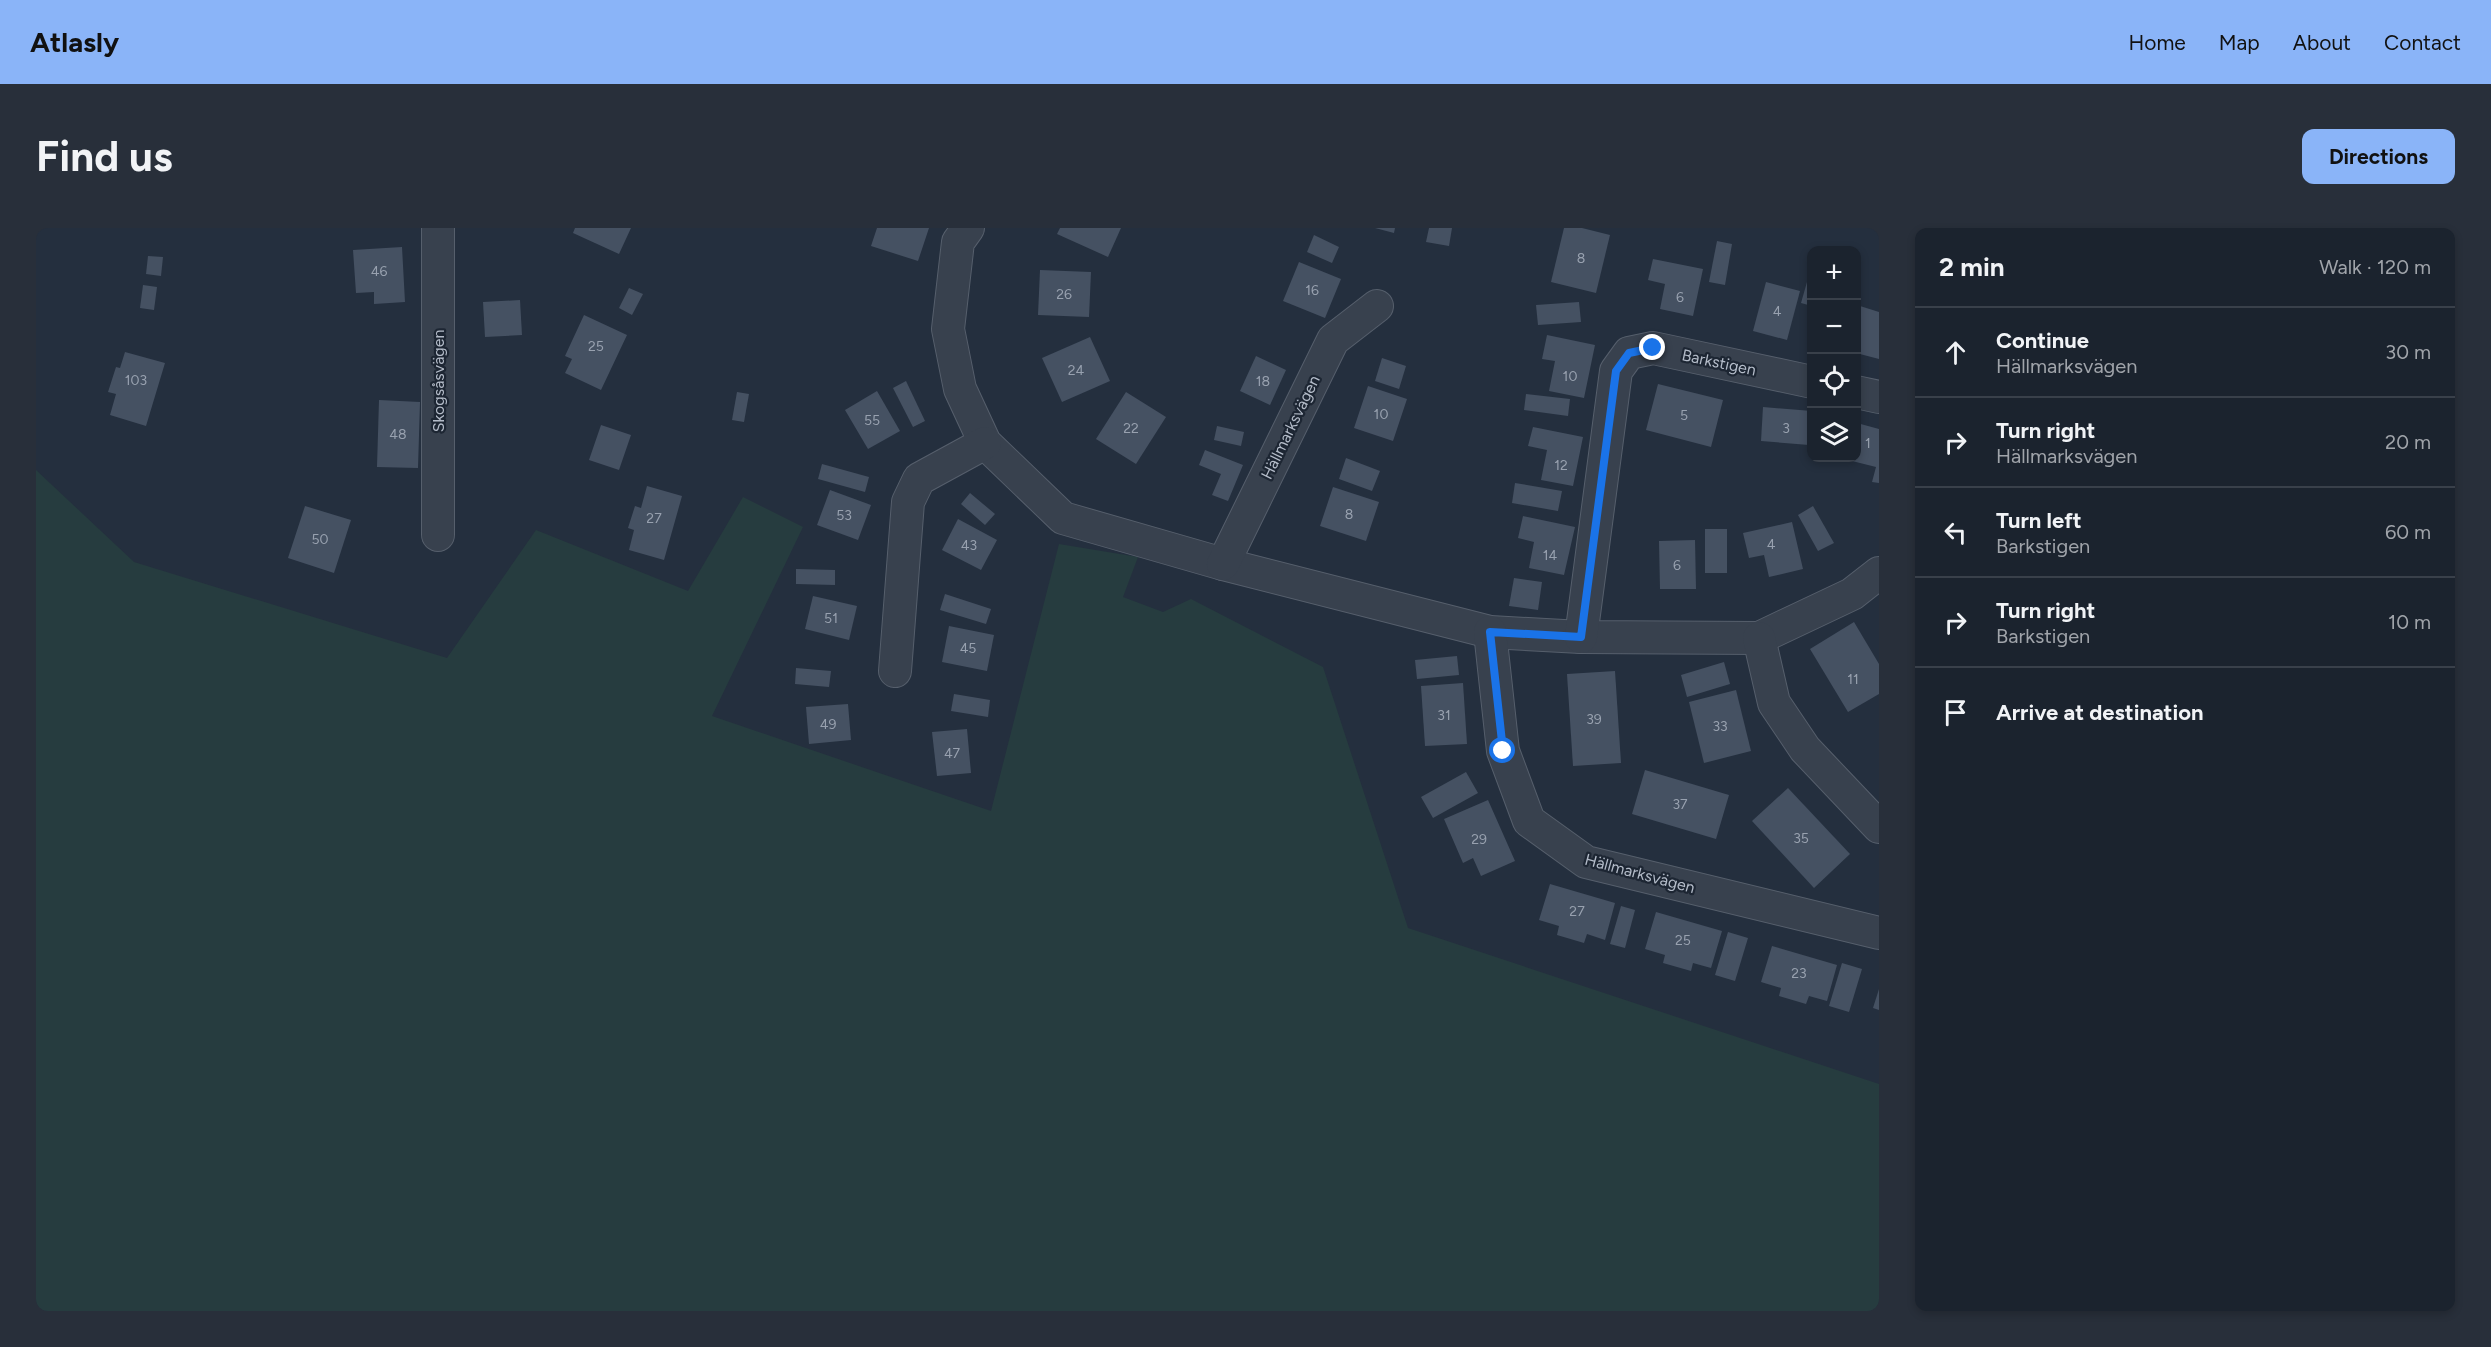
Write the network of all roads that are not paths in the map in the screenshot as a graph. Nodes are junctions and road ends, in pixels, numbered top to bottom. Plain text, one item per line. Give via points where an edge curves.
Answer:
1 (438, 228) edge
2 (968, 228) edge
3 (1377, 306) dead end
4 (1807, 381) edge
5 (1861, 393) edge
6 (1879, 397) edge
7 (985, 443) junction
8 (438, 535) dead end
9 (1222, 564) junction
10 (1879, 573) edge
11 (1490, 632) junction
12 (1581, 637) junction
13 (1759, 638) junction
14 (895, 671) dead end
15 (1879, 827) edge
16 (1879, 933) edge

1 - 8 street, Skogsåsvägen
2 - 7 street via 958,242 948,329 960,389
3 - 9 street, Hällmarksvägen via 1334,340
4 - 12 street, Barkstigen via 1653,348 1629,353 1616,371
5 - 6 street
7 - 9 street via 1063,518
7 - 14 street via 919,479 908,502
9 - 11 street
10 - 13 street via 1852,594
11 - 12 street
11 - 16 street, Hällmarksvägen via 1503,751 1529,821 1586,862
12 - 13 street
13 - 15 street via 1774,703 1805,749

